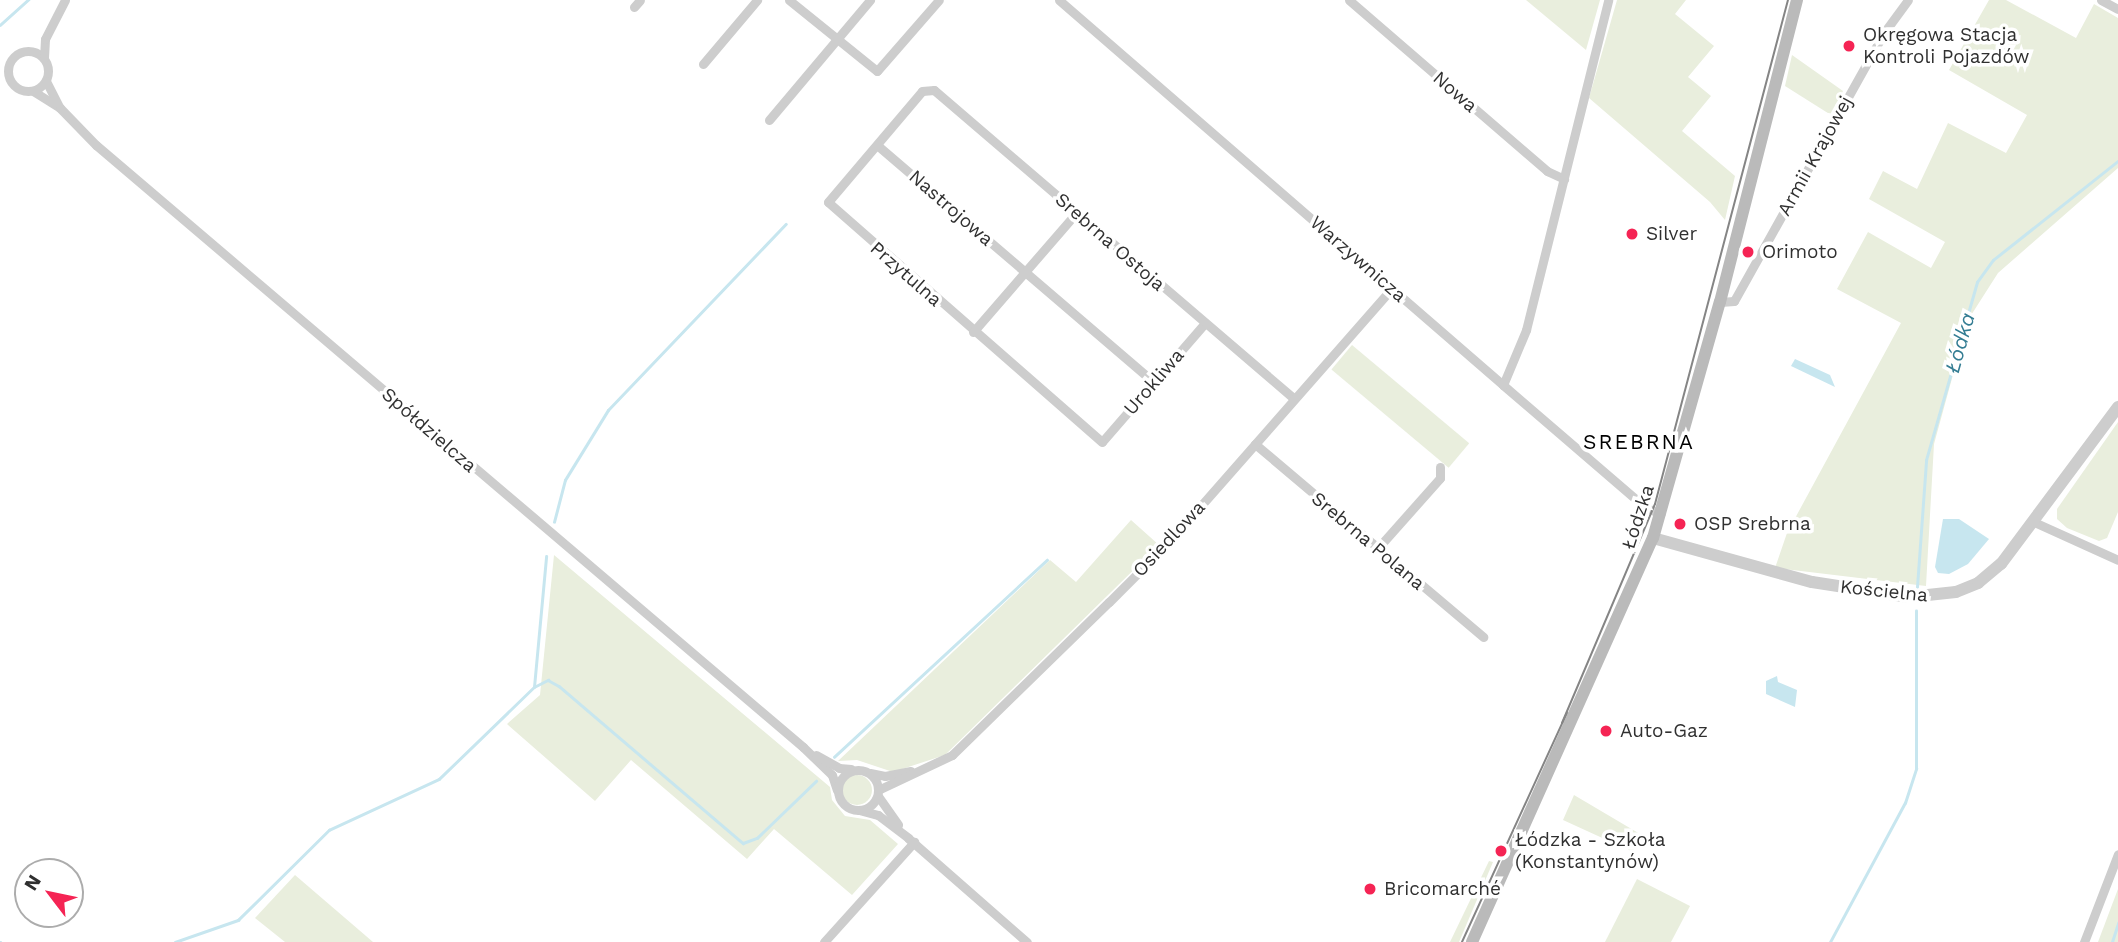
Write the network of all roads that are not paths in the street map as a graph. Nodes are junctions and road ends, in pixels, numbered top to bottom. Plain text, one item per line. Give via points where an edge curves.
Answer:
1 (65, 0) edge
2 (757, 0) edge
3 (789, 0) edge
4 (870, 0) edge
5 (939, 0) edge
6 (1059, 0) edge
7 (1349, 0) edge
8 (1608, 0) edge
9 (1797, 0) edge
10 (1908, 0) edge
11 (2101, 0) edge
12 (2118, 9) edge
13 (45, 38) junction
14 (836, 40) junction
15 (31, 51) junction
16 (44, 58) junction
17 (703, 64) dead end
18 (46, 81) junction
19 (926, 89) joint
20 (33, 91) junction
21 (60, 108) junction
22 (769, 120) dead end
23 (877, 145) junction
24 (1564, 179) junction
25 (1076, 213) junction
26 (1025, 272) junction
27 (1392, 288) junction
28 (1720, 302) junction
29 (1205, 323) junction
30 (973, 332) junction
31 (1154, 382) junction
32 (1503, 385) junction
33 (1294, 399) junction
34 (2118, 407) edge
35 (1102, 442) joint
36 (1255, 444) junction
37 (1440, 467) dead end
38 (1661, 514) junction
39 (2034, 522) junction
40 (1653, 538) junction
41 (1377, 549) junction
42 (2118, 560) edge
43 (1483, 637) dead end
44 (803, 747) junction
45 (927, 768) junction
46 (856, 769) junction
47 (870, 774) junction
48 (894, 784) junction
49 (837, 790) junction
50 (878, 793) junction
51 (859, 810) junction
52 (887, 812) junction
53 (911, 840) junction
54 (2118, 854) edge
55 (824, 942) edge
56 (1027, 942) edge
57 (1472, 942) edge
58 (2084, 942) edge

1 - 13 street
2 - 17 street
3 - 14 street
4 - 14 street
5 - 14 street via 877,71
6 - 27 street, Warzywnicza
7 - 24 street, Nowa via 1547,171
8 - 24 street
9 - 28 main road, Łódzka
10 - 28 street, Armii Krajowej via 1883,34 1734,301
11 - 12 street
13 - 15 street
13 - 16 street
14 - 22 street
15 - 16 street
15 - 20 street via 13,57 8,75 20,90
16 - 18 street
18 - 20 street
18 - 21 street
19 - 23 street, Przytulna
19 - 25 street, Srebrna Ostoja via 934,90
20 - 21 street
21 - 44 street, Spółdzielcza via 106,153
23 - 26 street, Nastrojowa
23 - 30 street, Przytulna via 828,206
24 - 32 street via 1526,330
25 - 26 street
25 - 29 street, Srebrna Ostoja
26 - 30 street
26 - 31 street, Nastrojowa
27 - 32 street, Warzywnicza
27 - 33 street, Osiedlowa
28 - 38 main road, Łódzka
29 - 31 street, Urokliwa
29 - 33 street, Srebrna Ostoja
30 - 35 street, Przytulna
31 - 35 street, Urokliwa
32 - 38 street, Warzywnicza via 1645,506
33 - 36 street, Osiedlowa
34 - 39 street, Kościelna
36 - 41 street, Srebrna Polana
36 - 45 street, Osiedlowa via 1133,579 958,750
37 - 41 street via 1440,478
38 - 40 main road, Łódzka
39 - 40 street, Kościelna via 2001,564 1978,583 1925,597 1791,578
39 - 42 street
40 - 57 main road, Łódzka
41 - 43 street, Srebrna Polana
44 - 46 street via 839,768
44 - 49 street via 832,775
45 - 47 street, Osiedlowa via 885,776
45 - 48 street, Osiedlowa
46 - 47 street
46 - 49 street via 842,778
47 - 50 street
48 - 50 street, Osiedlowa
48 - 52 street via 886,799
49 - 51 street via 844,805
50 - 51 street via 872,805
50 - 52 street
51 - 53 street via 878,816
52 - 53 street
53 - 55 street
53 - 56 street
54 - 58 street

